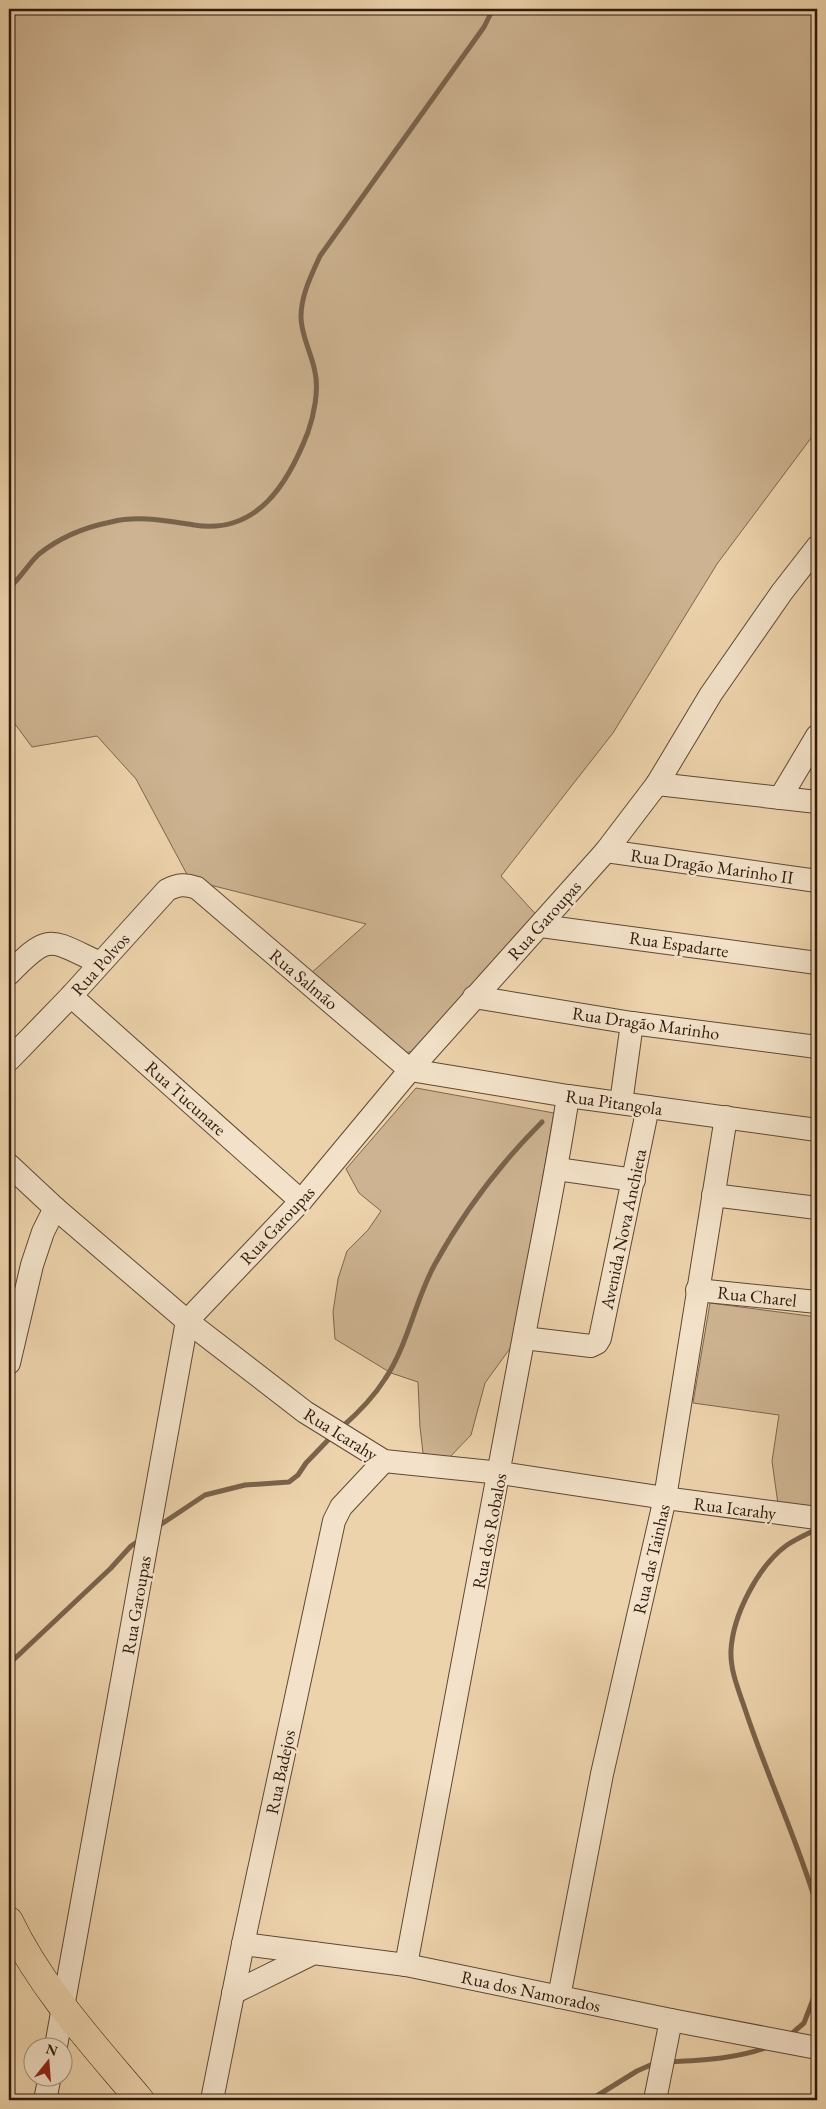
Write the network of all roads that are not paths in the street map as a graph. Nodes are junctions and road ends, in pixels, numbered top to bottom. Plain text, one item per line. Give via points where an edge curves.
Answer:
1 (817, 546) edge
2 (817, 736) edge
3 (657, 784) junction
4 (780, 798) junction
5 (817, 802) edge
6 (606, 851) junction
7 (817, 881) edge
8 (197, 888) joint
9 (541, 926) junction
10 (100, 963) junction
11 (817, 963) edge
12 (9, 974) edge
13 (71, 996) junction
14 (474, 997) junction
15 (632, 1022) junction
16 (817, 1047) edge
17 (9, 1060) edge
18 (410, 1070) junction
19 (568, 1096) junction
20 (621, 1104) junction
21 (648, 1107) junction
22 (726, 1117) junction
23 (817, 1130) edge
24 (9, 1165) edge
25 (557, 1169) junction
26 (634, 1180) junction
27 (713, 1195) junction
28 (301, 1201) junction
29 (55, 1208) junction
30 (817, 1208) edge
31 (697, 1290) junction
32 (817, 1302) edge
33 (187, 1321) junction
34 (524, 1338) junction
35 (9, 1362) edge
36 (384, 1462) junction
37 (501, 1473) junction
38 (665, 1498) junction
39 (817, 1518) edge
40 (9, 1921) edge
41 (243, 1944) junction
42 (314, 1953) junction
43 (406, 1965) junction
44 (233, 1993) junction
45 (559, 1997) junction
46 (63, 2008) junction
47 (671, 2020) junction
48 (58, 2036) edge
49 (817, 2048) edge
50 (48, 2086) edge
51 (219, 2099) edge
52 (45, 2100) edge
53 (140, 2100) edge
54 (655, 2100) edge

1 - 3 street, Rua Garoupas via 711,694
2 - 4 street
3 - 4 street
3 - 6 street, Rua Garoupas
4 - 5 street
6 - 7 street, Rua Dragão Marinho II
6 - 9 street, Rua Garoupas
8 - 10 street, Rua Polvos via 177,884 167,890
8 - 18 street, Rua Salmão
9 - 11 street, Rua Espadarte
9 - 14 street, Rua Garoupas
10 - 12 street via 57,943 44,944
10 - 13 street, Rua Polvos
13 - 17 street, Rua Polvos
13 - 28 street, Rua Tucunare
14 - 15 street, Rua Dragão Marinho
14 - 18 street, Rua Garoupas
15 - 16 street, Rua Dragão Marinho
15 - 20 street
18 - 19 street, Rua Pitangola
18 - 28 street, Rua Garoupas
19 - 20 street, Rua Pitangola
19 - 25 street, Rua dos Robalos
20 - 21 street, Rua Pitangola
21 - 22 street, Rua Pitangola
21 - 26 street, Avenida Nova Anchieta
22 - 23 street, Rua Pitangola
22 - 27 street, Rua das Tainhas
24 - 29 street, Rua Icarahy
25 - 26 street
25 - 34 street, Rua dos Robalos
26 - 34 street, Avenida Nova Anchieta via 597,1343 591,1346
27 - 30 street
27 - 31 street, Rua das Tainhas
28 - 33 street, Rua Garoupas
29 - 33 street, Rua Icarahy
29 - 35 street via 32,1265
31 - 32 street, Rua Charel
31 - 38 street, Rua das Tainhas
33 - 36 street, Rua Icarahy via 305,1412
33 - 46 street, Rua Garoupas
34 - 37 street, Rua dos Robalos
36 - 37 street, Rua Icarahy
36 - 41 street, Rua Badejos via 341,1507 334,1521
37 - 38 street, Rua Icarahy
37 - 43 street, Rua dos Robalos
38 - 39 street, Rua Icarahy
38 - 45 street, Rua das Tainhas via 602,1774
40 - 46 main road
41 - 42 street, Rua dos Namorados
41 - 44 street, Rua Badejos
42 - 43 street, Rua dos Namorados
42 - 44 street
43 - 45 street, Rua dos Namorados
44 - 51 street, Rua Badejos
45 - 47 street, Rua dos Namorados
46 - 48 street, Rua Garoupas
46 - 53 main road
47 - 49 street, Rua dos Namorados
47 - 54 street
50 - 52 street

